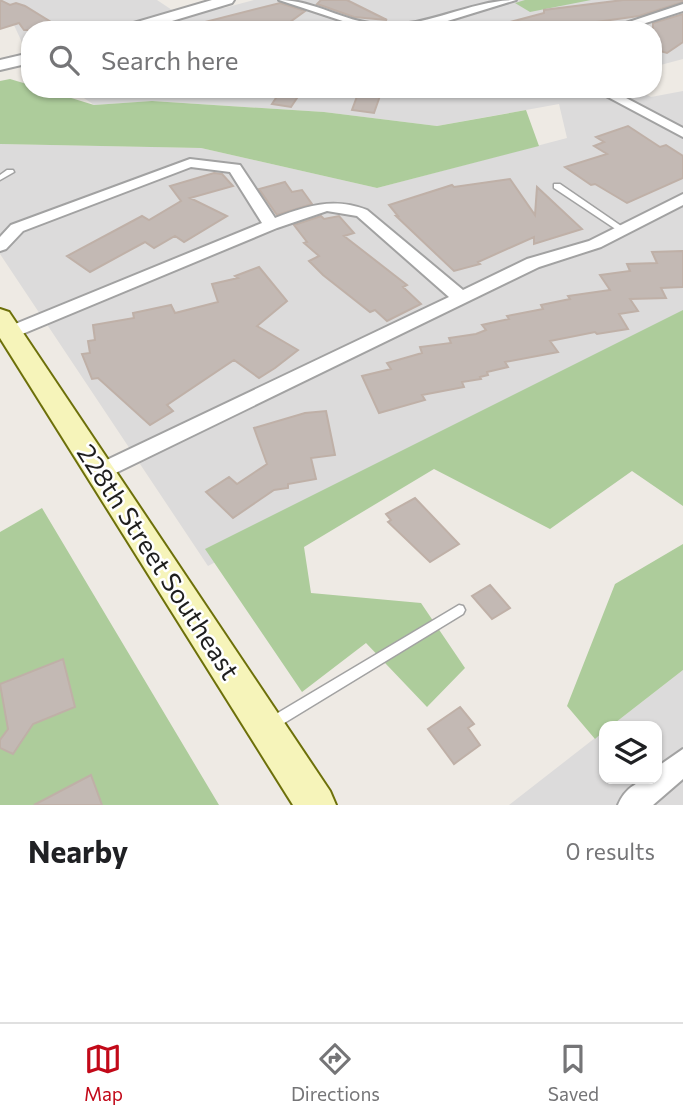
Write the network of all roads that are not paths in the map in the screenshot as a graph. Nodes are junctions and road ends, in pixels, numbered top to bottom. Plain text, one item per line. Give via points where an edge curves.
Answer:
1 (228, 0) edge
2 (285, 0) edge
3 (510, 0) edge
4 (683, 7) edge
5 (163, 19) junction
6 (156, 21) edge
7 (166, 21) edge
8 (352, 21) edge
9 (443, 21) edge
10 (639, 21) edge
11 (21, 60) edge
12 (0, 65) edge
13 (616, 98) edge
14 (683, 133) edge
15 (10, 172) dead end
16 (0, 178) edge
17 (557, 186) dead end
18 (683, 199) edge
19 (271, 225) junction
20 (623, 230) junction
21 (0, 246) edge
22 (461, 298) junction
23 (4, 325) edge
24 (99, 473) junction
25 (459, 610) dead end
26 (266, 727) junction
27 (683, 762) edge
28 (316, 805) edge
29 (632, 805) edge

1 - 5 street
2 - 8 street
3 - 9 street
4 - 10 street
5 - 6 street
5 - 7 lane
11 - 12 street
13 - 14 street
15 - 16 lane
17 - 20 lane
18 - 20 street
19 - 21 street via 235,168 190,163 17,228
19 - 22 street via 332,205 346,206 362,213
19 - 23 street
20 - 22 street via 595,244 533,263
22 - 24 street
23 - 24 main road, 228th Street Southeast
24 - 26 main road, 228th Street Southeast
25 - 26 lane
26 - 28 main road, 228th Street Southeast
27 - 29 street

